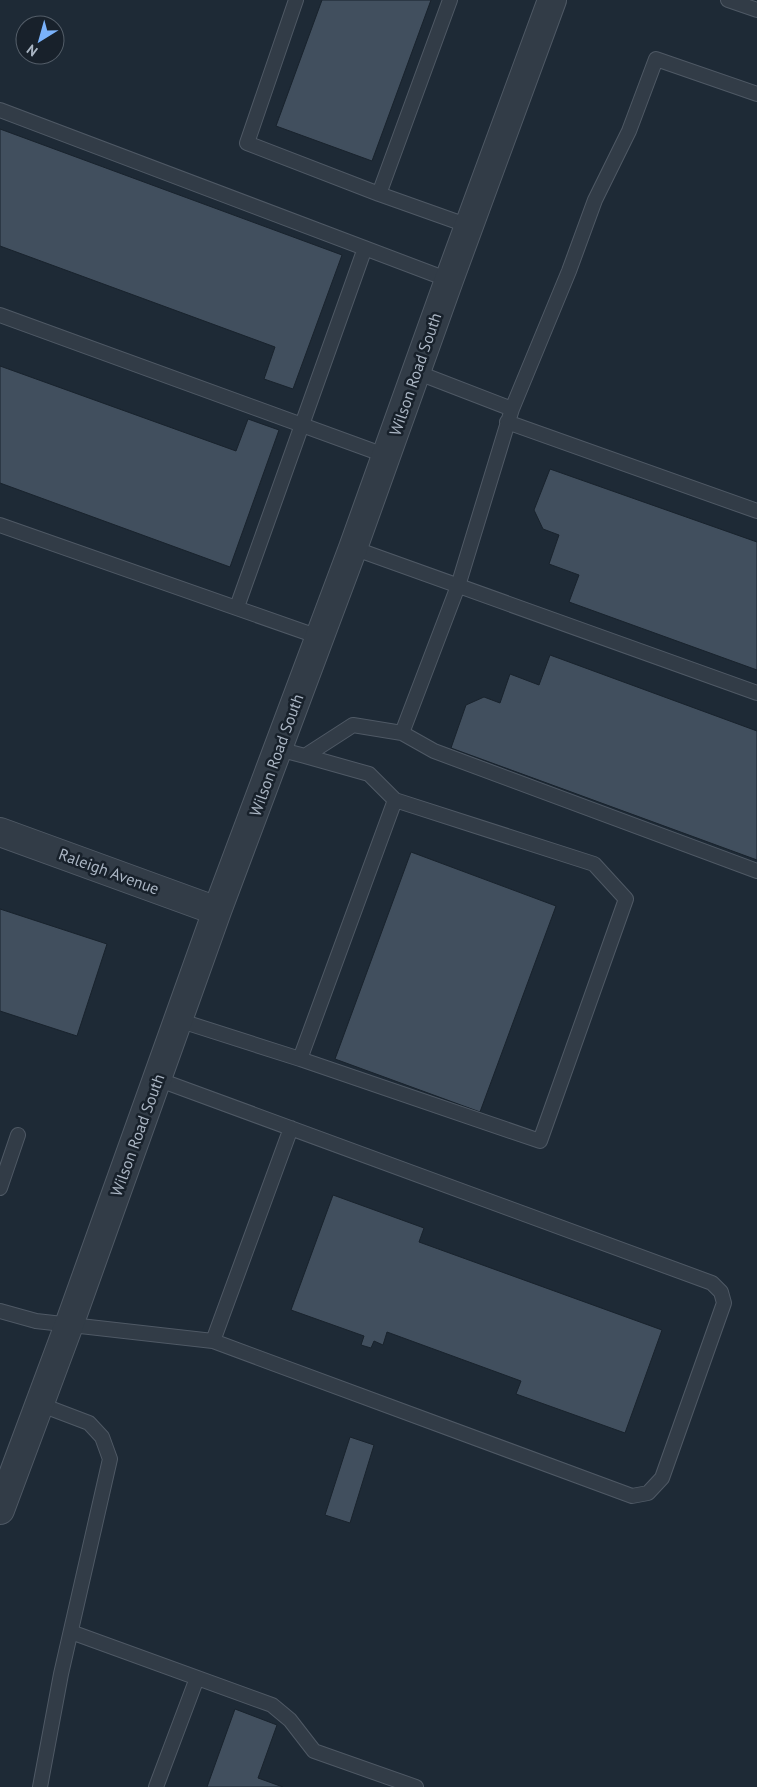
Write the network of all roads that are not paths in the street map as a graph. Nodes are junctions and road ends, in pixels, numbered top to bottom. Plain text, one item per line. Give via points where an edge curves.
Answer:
1 (296, 0) edge
2 (450, 0) edge
3 (552, 0) edge
4 (728, 0) edge
5 (757, 10) edge
6 (757, 94) edge
7 (0, 110) edge
8 (379, 194) junction
9 (469, 226) junction
10 (365, 248) junction
11 (449, 280) junction
12 (0, 315) edge
13 (416, 372) junction
14 (510, 415) junction
15 (303, 424) junction
16 (387, 456) junction
17 (757, 511) edge
18 (0, 526) edge
19 (353, 548) junction
20 (458, 586) junction
21 (236, 607) junction
22 (319, 637) junction
23 (757, 693) edge
24 (402, 733) junction
25 (278, 749) junction
26 (305, 756) junction
27 (395, 800) junction
28 (0, 832) edge
29 (757, 871) edge
30 (217, 911) junction
31 (178, 1020) junction
32 (300, 1059) junction
33 (157, 1078) junction
34 (291, 1128) junction
35 (18, 1135) dead end
36 (0, 1188) edge
37 (0, 1311) edge
38 (69, 1325) junction
39 (213, 1341) junction
40 (39, 1404) junction
41 (0, 1510) edge
42 (70, 1632) junction
43 (198, 1678) junction
44 (40, 1787) edge
45 (156, 1787) edge
46 (416, 1787) edge

1 - 8 lane via 247,143
2 - 8 lane
3 - 9 street, Wilson Road South
4 - 5 lane
6 - 14 lane via 656,59 629,131 595,200
7 - 10 lane
8 - 9 lane
9 - 11 street, Wilson Road South
10 - 11 lane
10 - 15 lane
11 - 13 street, Wilson Road South
12 - 15 lane
13 - 14 lane
13 - 16 street, Wilson Road South
14 - 17 lane
14 - 20 lane
15 - 16 lane
15 - 21 lane
16 - 19 street, Wilson Road South
18 - 21 lane
19 - 20 lane
19 - 22 street, Wilson Road South
20 - 23 lane
20 - 24 lane
21 - 22 lane
22 - 25 street, Wilson Road South
24 - 26 lane via 353,725
24 - 29 lane via 434,751
25 - 26 lane
25 - 30 street, Wilson Road South
26 - 27 lane via 369,774
27 - 32 lane
27 - 32 lane via 594,864 626,898 540,1141
28 - 30 street, Raleigh Avenue
30 - 31 street, Wilson Road South
31 - 32 lane
31 - 33 street, Wilson Road South
33 - 34 lane
33 - 38 street, Wilson Road South
34 - 39 lane
34 - 39 lane via 712,1283 721,1292 724,1303 662,1478 648,1493 632,1496
35 - 36 lane
37 - 38 lane via 36,1321
38 - 39 lane
38 - 40 street, Wilson Road South
40 - 41 street, Wilson Road South
40 - 42 lane via 89,1423 102,1437 110,1459
42 - 43 lane
42 - 44 lane
43 - 45 lane
43 - 46 lane via 272,1705 290,1720 314,1751

